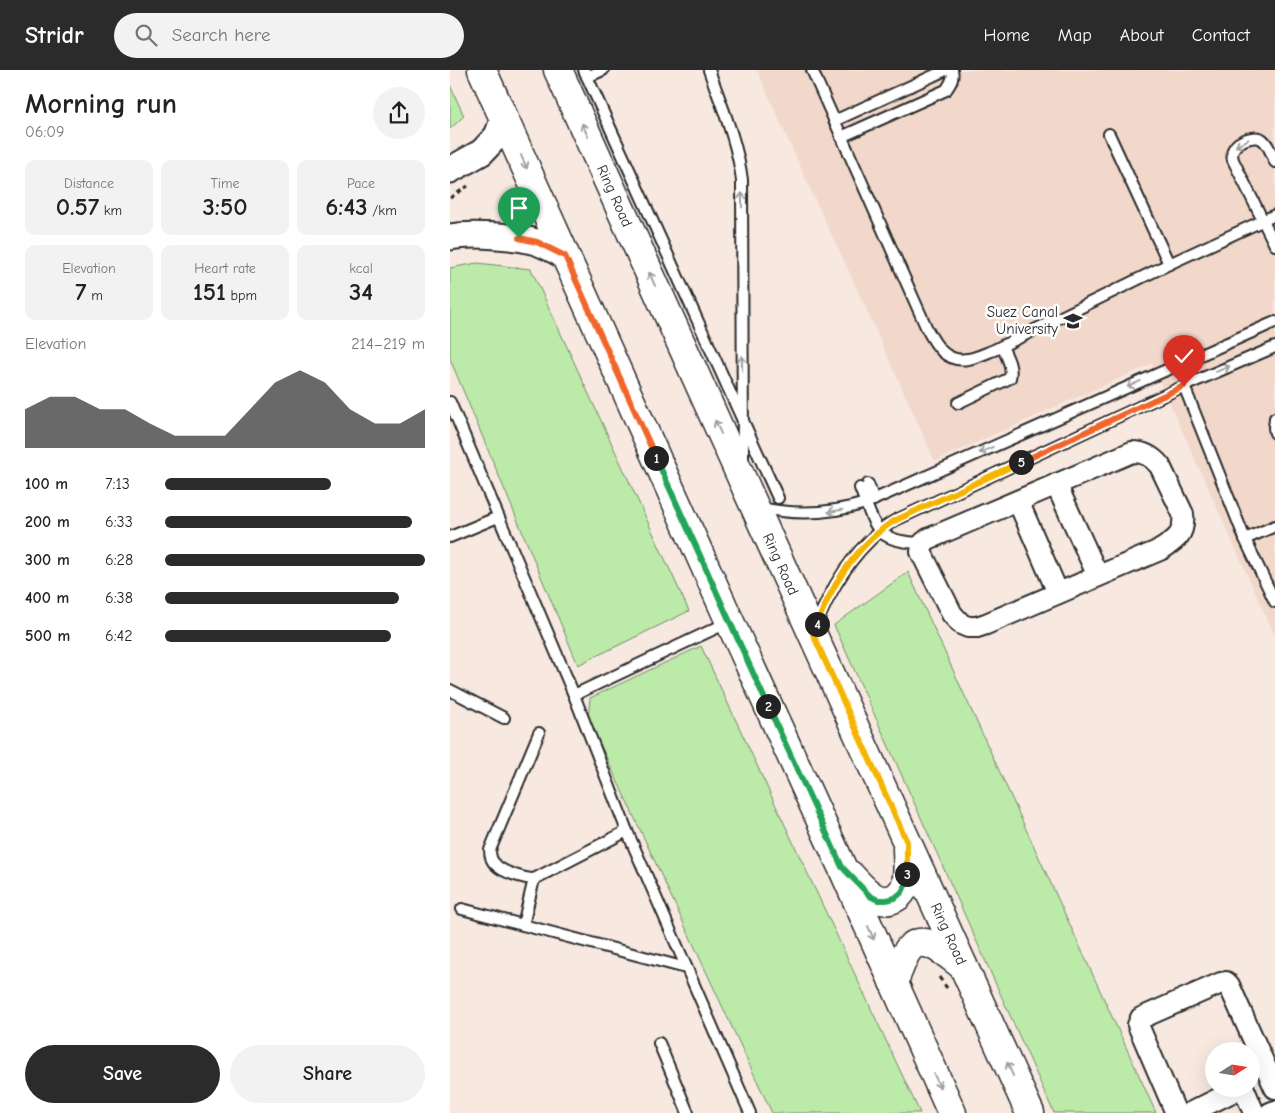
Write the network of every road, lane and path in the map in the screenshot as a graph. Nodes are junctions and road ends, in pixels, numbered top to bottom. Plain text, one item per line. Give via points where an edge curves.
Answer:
1 (482, 70) edge
2 (558, 70) edge
3 (603, 70) edge
4 (709, 70) edge
5 (812, 70) edge
6 (946, 70) edge
7 (952, 70) edge
8 (585, 74) edge
9 (504, 116) junction
10 (834, 121) junction
11 (1110, 134) dead end
12 (841, 137) junction
13 (1275, 162) edge
14 (460, 178) edge
15 (450, 198) edge
16 (1275, 215) edge
17 (1263, 220) junction
18 (450, 237) edge
19 (1274, 241) edge
20 (565, 256) junction
21 (1169, 264) junction
22 (1275, 322) edge
23 (1002, 346) junction
24 (1275, 347) edge
25 (1184, 386) junction
26 (450, 402) edge
27 (958, 403) dead end
28 (1275, 418) edge
29 (743, 420) junction
30 (1275, 433) edge
31 (743, 482) junction
32 (1056, 484) junction
33 (864, 486) dead end
34 (870, 501) junction
35 (1018, 501) junction
36 (767, 502) junction
37 (498, 517) junction
38 (1275, 526) edge
39 (880, 531) junction
40 (450, 537) edge
41 (1245, 539) junction
42 (923, 543) junction
43 (1098, 576) junction
44 (1058, 593) junction
45 (1275, 602) edge
46 (730, 622) junction
47 (813, 634) junction
48 (450, 690) edge
49 (574, 695) junction
50 (504, 718) dead end
51 (539, 733) dead end
52 (627, 831) junction
53 (907, 842) junction
54 (842, 867) junction
55 (534, 879) junction
56 (462, 909) dead end
57 (523, 925) junction
58 (963, 966) junction
59 (686, 968) junction
60 (894, 982) junction
61 (659, 1043) dead end
62 (1265, 1081) edge
63 (1222, 1098) edge
64 (1248, 1098) edge
65 (1199, 1111) edge
66 (1275, 1111) edge
67 (688, 1113) edge
68 (750, 1113) edge
69 (952, 1113) edge
70 (1030, 1113) edge
71 (1176, 1113) edge
72 (1254, 1113) edge
73 (1270, 1113) edge

1 - 9 main road
31 -> 2 main road, Ring Road
3 - 8 lane
29 -> 4 lane via 742,180 735,142
5 - 10 lane
6 - 10 lane
7 - 12 lane via 951,83 946,90
8 - 29 lane
9 - 14 street via 497,136
9 -> 20 main road
10 - 12 lane
11 - 21 lane
12 - 23 lane via 934,342 952,359 968,360
13 -> 17 lane via 1265,141 1260,138 1241,142 1234,147 1232,154
14 - 15 path
16 - 17 lane
17 - 19 lane
17 - 21 lane
18 - 20 street via 519,238 537,242
20 - 46 main road
21 - 23 lane
22 -> 34 lane
23 - 27 lane via 1010,364 1010,378
25 -> 24 lane
25 - 39 lane via 896,520
25 - 41 lane
26 - 37 lane
28 - 30 lane
29 - 31 lane
29 - 36 lane
31 - 36 main road, Ring Road
32 - 35 street
32 - 43 street
32 - 43 street via 1132,452 1140,452 1160,466 1183,514 1180,534 1172,543
33 - 34 lane
34 -> 36 lane via 811,514 773,511
34 - 39 lane via 871,518
35 - 42 street
35 - 44 street
36 - 47 main road, Ring Road
37 - 40 lane
37 - 49 lane
38 - 41 lane
39 - 42 lane via 895,541
39 - 47 lane via 846,568 822,610
41 - 45 lane
42 - 44 street via 921,552 952,614 961,624 976,627 986,624
43 - 44 street
46 - 49 lane
46 - 54 main road
47 - 53 main road, Ring Road
48 - 50 lane
49 - 52 lane
51 - 55 lane via 490,850 492,860 500,868
52 - 55 lane
52 - 59 lane
53 - 54 main road via 906,884 895,898 878,900 870,896
53 - 58 main road, Ring Road
54 -> 60 main road
55 - 57 lane
56 - 57 lane
57 - 59 lane
58 - 60 main road via 932,944 917,943 906,953
70 -> 58 main road, Ring Road
59 - 68 lane
60 -> 69 main road
61 - 67 lane
62 - 71 street via 1229,985 1221,983 1139,1021
63 - 65 street
64 - 72 street
66 - 73 street

